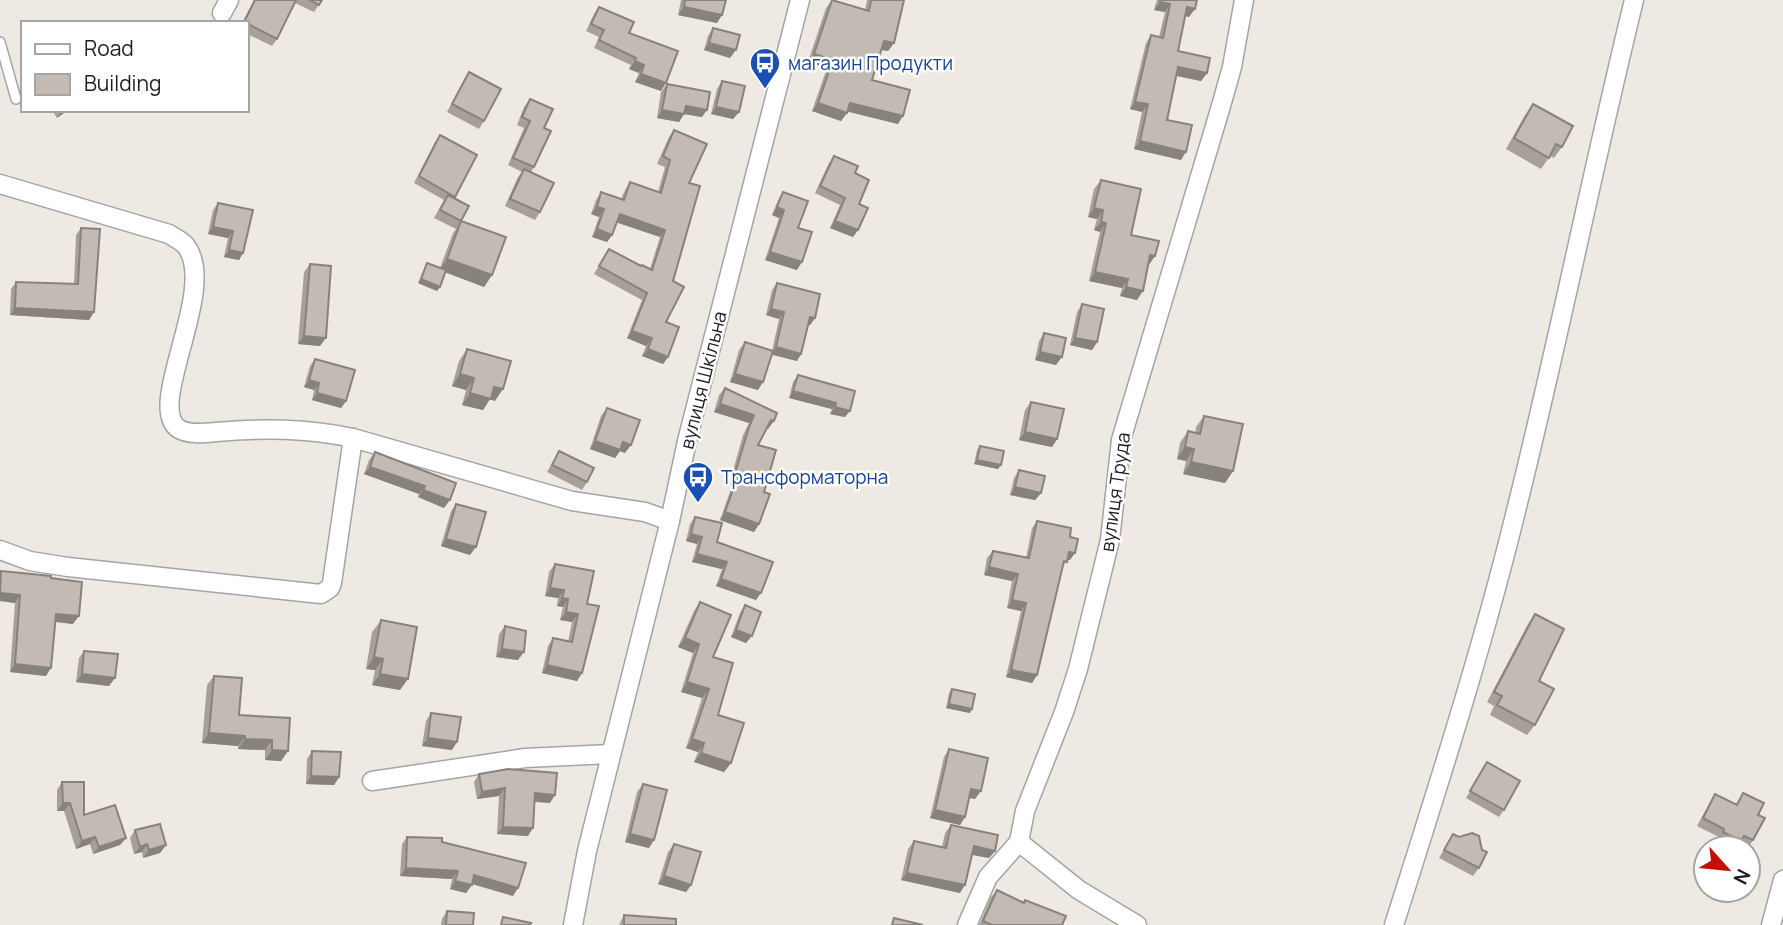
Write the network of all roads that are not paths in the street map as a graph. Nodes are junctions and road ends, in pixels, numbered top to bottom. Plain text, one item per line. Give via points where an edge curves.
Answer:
1 (800, 0) edge
2 (1244, 0) edge
3 (1634, 0) edge
4 (0, 42) edge
5 (16, 99) dead end
6 (0, 184) edge
7 (353, 438) junction
8 (670, 521) junction
9 (0, 550) edge
10 (611, 754) junction
11 (372, 781) dead end
12 (1019, 842) junction
13 (1783, 880) edge
14 (573, 925) edge
15 (967, 925) edge
16 (1137, 925) edge
17 (1394, 925) edge
18 (1771, 925) edge

1 - 8 street, вулиця Шкільна
2 - 12 street, вулиця Труда via 1232,67 1121,440 1110,540 1078,669 1025,811
3 - 17 street via 1516,515 1467,692
4 - 5 lane
6 - 7 street via 169,234 185,243 196,276 171,388 172,422 180,430 211,433 287,428
7 - 8 street via 561,498 645,512
7 - 9 street via 332,583 321,594 68,567
8 - 10 street, вулиця Шкільна
10 - 11 street via 525,758
10 - 14 street, вулиця Шкільна
12 - 15 street via 988,877
12 - 16 street via 1079,890
13 - 18 street

